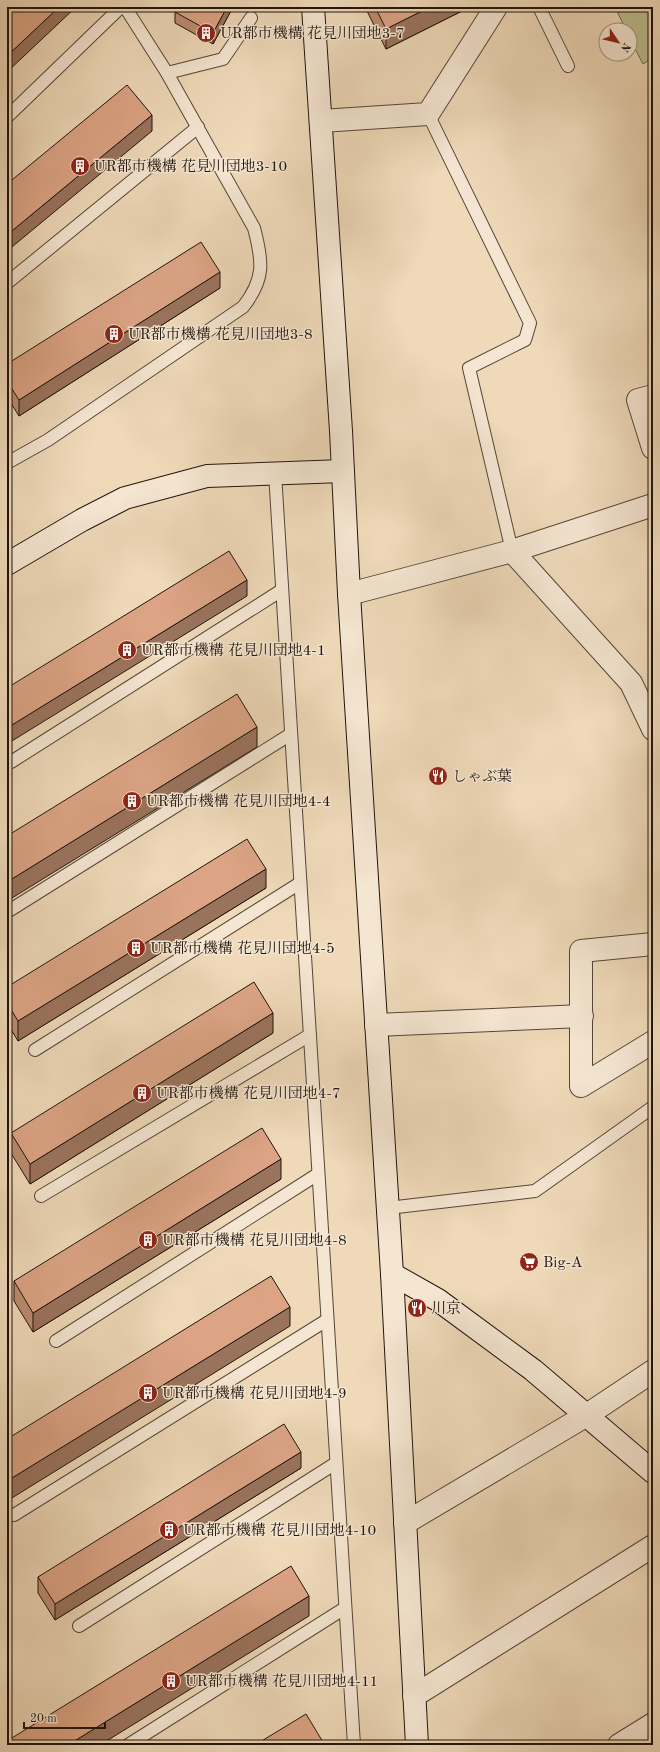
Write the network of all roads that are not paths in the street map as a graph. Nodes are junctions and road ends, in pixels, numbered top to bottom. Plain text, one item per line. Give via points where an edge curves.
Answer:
1 (121, 7) edge
2 (126, 7) edge
3 (313, 7) edge
4 (496, 7) edge
5 (539, 7) edge
6 (252, 18) dead end
7 (568, 66) dead end
8 (167, 73) junction
9 (428, 114) junction
10 (7, 117) edge
11 (321, 121) junction
12 (198, 127) junction
13 (7, 283) edge
14 (653, 396) edge
15 (653, 448) edge
16 (7, 463) edge
17 (344, 471) junction
18 (275, 473) junction
19 (653, 505) edge
20 (512, 551) junction
21 (9, 557) edge
22 (282, 590) junction
23 (349, 594) junction
24 (653, 729) edge
25 (291, 734) junction
26 (11, 762) dead end
27 (300, 883) junction
28 (7, 912) edge
29 (653, 944) edge
30 (582, 1016) junction
31 (376, 1025) junction
32 (310, 1035) junction
33 (653, 1042) edge
34 (36, 1050) dead end
35 (653, 1107) edge
36 (318, 1174) junction
37 (41, 1196) dead end
38 (388, 1208) junction
39 (392, 1274) junction
40 (327, 1320) junction
41 (56, 1341) dead end
42 (653, 1372) edge
43 (587, 1415) junction
44 (336, 1463) junction
45 (653, 1472) edge
46 (14, 1515) dead end
47 (405, 1523) junction
48 (653, 1546) edge
49 (345, 1608) junction
50 (79, 1626) dead end
51 (414, 1696) junction
52 (653, 1724) edge
53 (128, 1745) edge
54 (354, 1745) edge
55 (417, 1745) edge
56 (619, 1745) edge

1 - 10 lane
2 - 8 lane
3 - 11 street
4 - 9 street
5 - 7 lane
6 - 8 lane via 223,59
8 - 12 lane
9 - 11 street
9 - 20 lane via 530,322 525,340 469,368
11 - 17 street
12 - 13 lane
12 - 16 lane via 254,228 261,265 254,293 237,312 48,440
14 - 15 street via 638,400
17 - 18 street
17 - 23 street
18 - 21 street via 207,476 125,498
18 - 22 lane
19 - 20 street
20 - 23 street
20 - 24 street via 631,682
22 - 25 lane
22 - 26 lane
23 - 31 street
25 - 27 lane
25 - 28 lane
27 - 32 lane
27 - 34 lane
29 - 30 street via 581,952
30 - 31 street
30 - 33 street via 581,1086
31 - 38 street
32 - 36 lane
32 - 37 lane
35 - 38 lane via 535,1191
36 - 40 lane
36 - 41 lane
38 - 39 street
39 - 43 street via 438,1300 533,1370
39 - 47 street
40 - 44 lane
40 - 46 lane
42 - 43 street
43 - 45 street
43 - 47 street
44 - 49 lane
44 - 50 lane
47 - 51 street
48 - 51 street
49 - 53 lane
49 - 54 lane
51 - 55 street
52 - 56 street

